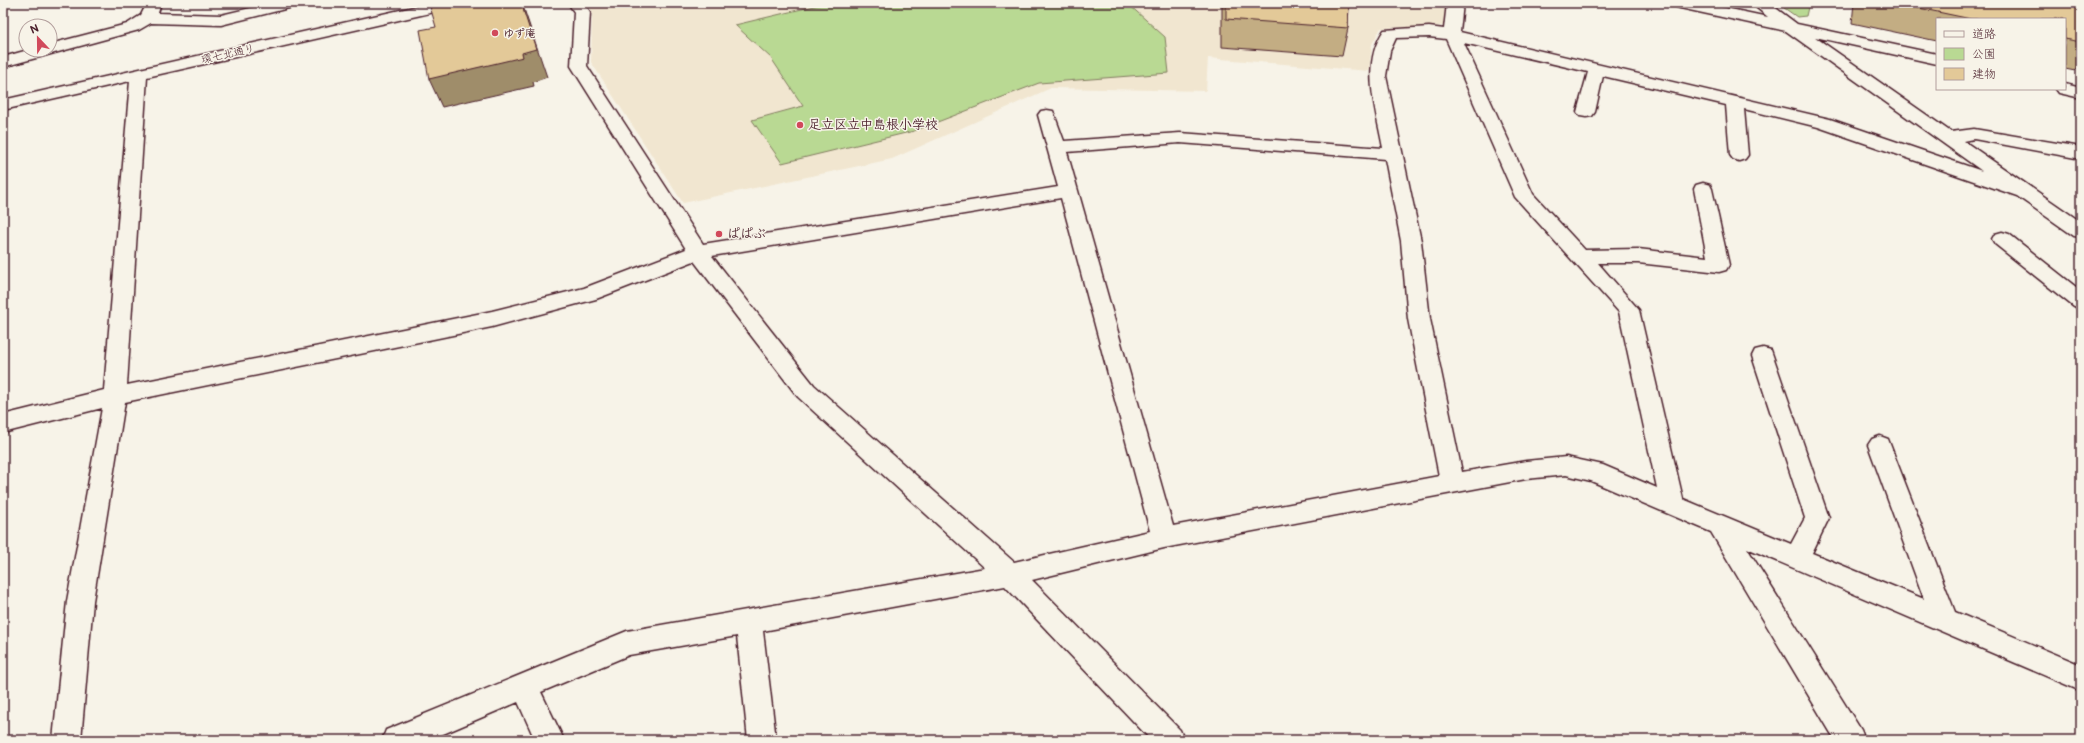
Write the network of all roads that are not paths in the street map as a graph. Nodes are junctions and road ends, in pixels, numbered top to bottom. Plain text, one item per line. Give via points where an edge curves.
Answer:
1 (291, 3) edge
2 (452, 3) edge
3 (576, 3) edge
4 (1455, 3) edge
5 (1680, 3) edge
6 (1759, 3) edge
7 (151, 10) edge
8 (1797, 30) junction
9 (1452, 35) junction
10 (58, 47) edge
11 (18, 58) edge
12 (1936, 59) edge
13 (3, 62) edge
14 (1597, 68) junction
15 (139, 74) junction
16 (2066, 89) edge
17 (2081, 93) edge
18 (1734, 101) junction
19 (3, 105) edge
20 (1586, 112) dead end
21 (1047, 115) dead end
22 (1947, 138) junction
23 (1057, 147) junction
24 (2081, 153) edge
25 (1393, 154) junction
26 (1739, 155) dead end
27 (1703, 189) dead end
28 (2023, 190) junction
29 (1069, 191) junction
30 (2077, 226) edge
31 (2002, 239) dead end
32 (698, 252) junction
33 (1580, 257) junction
34 (2081, 302) edge
35 (1763, 356) dead end
36 (115, 396) junction
37 (3, 424) edge
38 (1880, 445) dead end
39 (1452, 483) junction
40 (1673, 506) junction
41 (1720, 525) junction
42 (1164, 538) junction
43 (1797, 558) junction
44 (1010, 574) junction
45 (1945, 621) junction
46 (749, 622) junction
47 (2081, 678) edge
48 (524, 686) junction
49 (67, 740) edge
50 (396, 740) edge
51 (550, 740) edge
52 (762, 740) edge
53 (1170, 740) edge
54 (1851, 740) edge

1 - 7 street via 221,20
2 - 15 street, 環七北通り
3 - 32 street via 582,12 579,66
4 - 9 street
5 - 8 street
6 - 8 street
7 - 10 street via 133,27
8 - 12 street
8 - 22 street
9 - 14 street
9 - 25 street via 1429,32 1390,33 1382,51 1378,76
9 - 33 street via 1525,197
11 - 13 street
14 - 18 street
14 - 20 street
15 - 19 street, 環七北通り
15 - 36 street
16 - 17 street
18 - 26 street
18 - 28 street via 1824,123
21 - 23 street
22 - 24 street via 1974,134
22 - 28 street
23 - 25 street via 1180,138
23 - 29 street
25 - 39 street via 1410,241 1419,319
27 - 33 street via 1718,265 1638,256
28 - 30 street
29 - 32 street
29 - 42 street
31 - 34 street
32 - 36 street via 588,294 492,319
32 - 44 street via 806,391
33 - 40 street via 1629,310
35 - 43 street via 1817,518
36 - 37 street
36 - 49 street via 80,601
38 - 45 street
39 - 40 street via 1566,466 1595,472
39 - 42 street
40 - 41 street
41 - 43 street
41 - 54 street
42 - 44 street
43 - 45 street
44 - 46 street
44 - 53 street
45 - 47 street
46 - 48 street via 627,643
46 - 52 street
48 - 50 street
48 - 51 street

